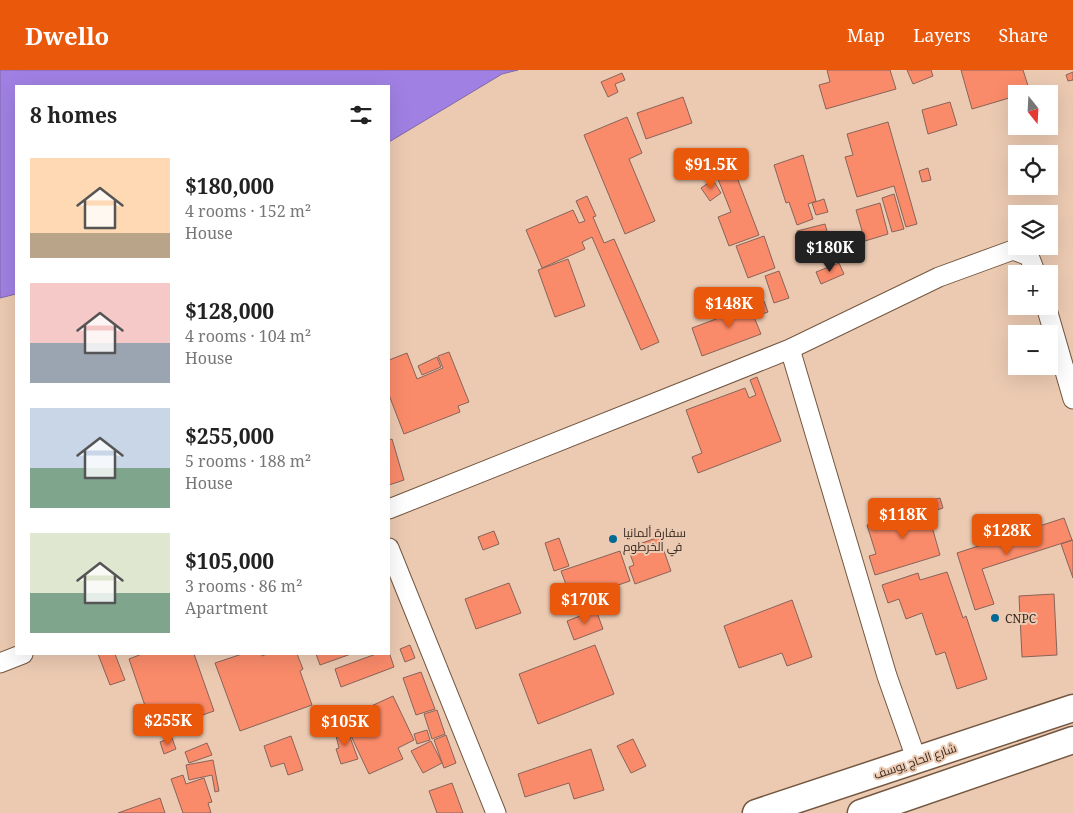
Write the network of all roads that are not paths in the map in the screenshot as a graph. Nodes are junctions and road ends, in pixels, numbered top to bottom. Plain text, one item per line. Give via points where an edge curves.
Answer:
1 (1032, 265) edge
2 (1049, 315) edge
3 (790, 349) junction
4 (1069, 370) edge
5 (1073, 399) edge
6 (390, 508) edge
7 (390, 550) edge
8 (20, 655) edge
9 (0, 663) edge
10 (1067, 710) edge
11 (1072, 743) edge
12 (917, 761) junction
13 (496, 813) edge
14 (756, 813) edge
15 (861, 813) edge

1 - 3 street via 1029,256 1013,250 940,276
2 - 4 street
3 - 6 street
3 - 12 street via 888,676
4 - 5 street
7 - 13 street
8 - 9 street
10 - 11 street
10 - 12 main road, شارع الحاج يوسف
11 - 15 main road
12 - 14 main road, شارع الحاج يوسف

